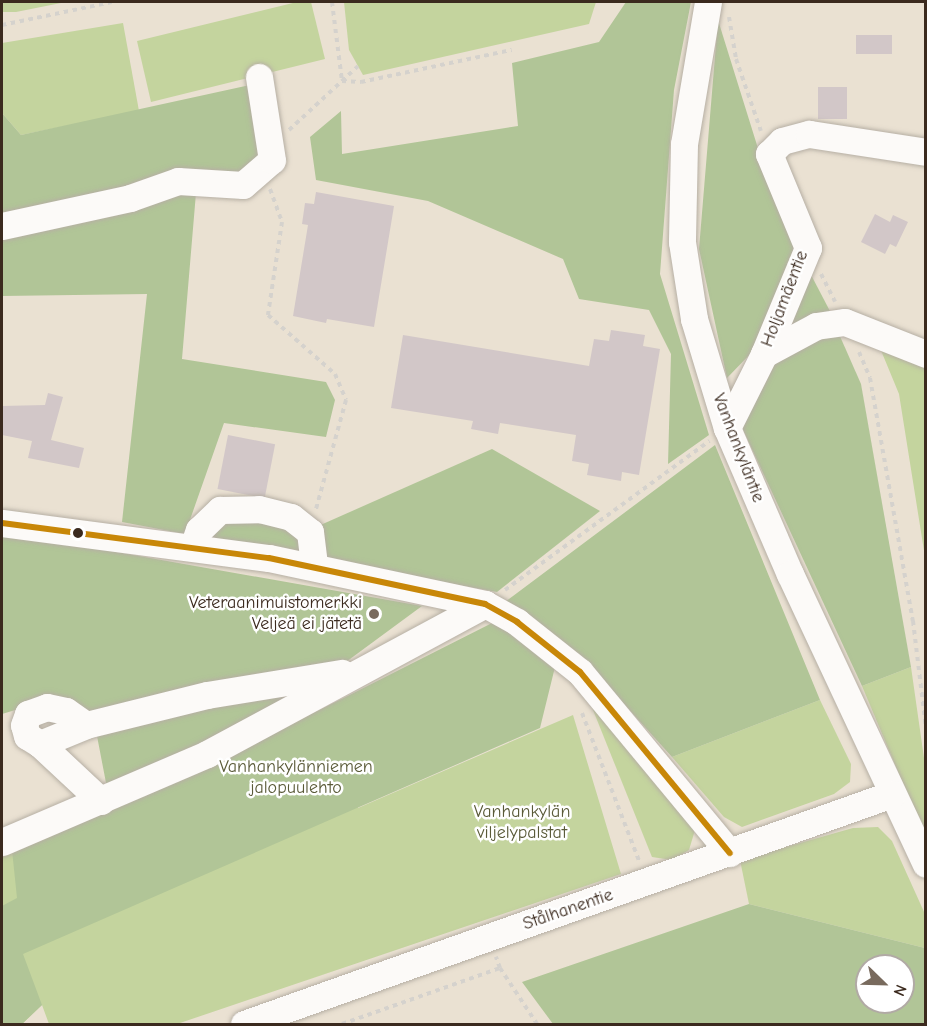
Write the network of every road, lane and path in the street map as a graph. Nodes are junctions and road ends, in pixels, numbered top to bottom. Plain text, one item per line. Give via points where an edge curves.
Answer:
1 (112, 2) edge
2 (332, 2) edge
3 (718, 7) edge
4 (2, 25) edge
5 (512, 50) dead end
6 (358, 66) dead end
7 (260, 77) dead end
8 (342, 81) junction
9 (926, 152) edge
10 (769, 154) junction
11 (267, 158) junction
12 (2, 226) edge
13 (808, 248) junction
14 (845, 322) junction
15 (764, 354) junction
16 (926, 354) edge
17 (727, 428) junction
18 (2, 523) edge
19 (310, 532) junction
20 (193, 547) junction
21 (314, 567) junction
22 (485, 604) junction
23 (362, 670) junction
24 (582, 713) dead end
25 (926, 729) edge
26 (892, 794) junction
27 (101, 801) junction
28 (2, 842) edge
29 (730, 853) junction
30 (926, 864) edge
31 (647, 882) junction
32 (489, 938) junction
33 (500, 968) junction
34 (244, 1024) edge
35 (342, 1024) edge
36 (537, 1024) edge

1 - 4 path
2 - 8 path
3 - 10 path
3 - 17 street, Vanhankyläntie via 684,144 682,242 694,319
5 - 8 path via 361,82
6 - 8 path
7 - 11 street
8 - 11 path
9 - 10 street via 809,134 782,141
10 - 13 street, Holjamäentie
11 - 12 street via 243,185 178,181 130,198
11 - 19 path via 282,222 268,315 335,374 346,400
13 - 14 path
13 - 15 street, Holjamäentie
14 - 15 street via 816,326
14 - 16 street
14 - 25 path via 870,378 913,621
15 - 17 street, Holjamäentie
17 - 22 path
17 - 26 street, Vanhankyläntie
18 - 20 street
19 - 20 street via 291,517 259,509 220,510 199,530
19 - 21 street
20 - 21 street
21 - 22 street
22 - 23 street
22 - 29 street via 517,622 580,672
23 - 27 street via 207,754
23 - 27 street via 279,681 86,725 40,744
24 - 31 path
26 - 29 street, Stålhanentie
26 - 30 street, Vanhankyläntie
27 - 28 street
29 - 31 street, Stålhanentie
31 - 32 street, Stålhanentie
32 - 33 path
32 - 34 street, Stålhanentie
33 - 35 path
33 - 36 path

